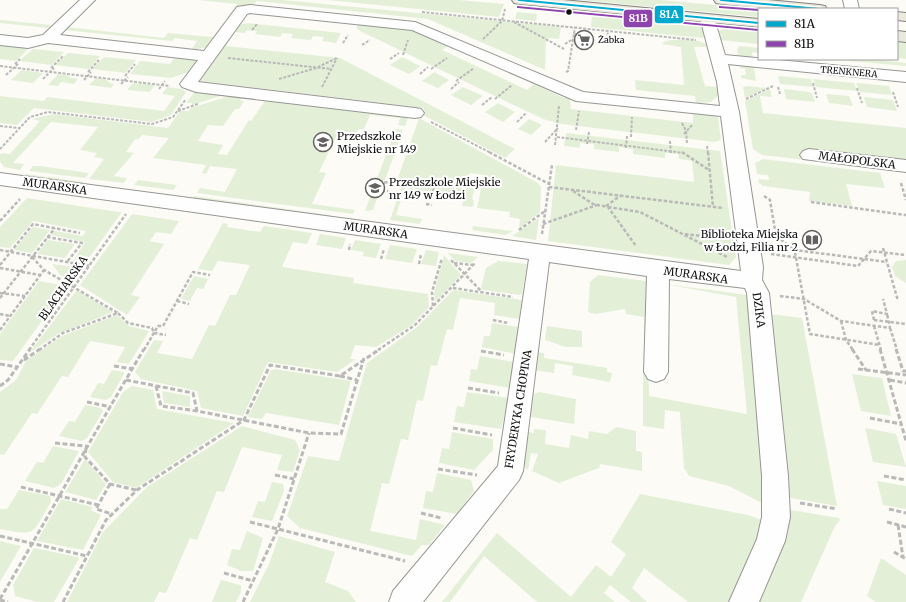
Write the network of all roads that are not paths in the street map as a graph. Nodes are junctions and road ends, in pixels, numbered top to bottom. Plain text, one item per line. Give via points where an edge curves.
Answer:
1 (88, 0) edge
2 (721, 0) edge
3 (513, 2) edge
4 (809, 8) edge
5 (707, 18) junction
6 (758, 23) edge
7 (48, 38) junction
8 (0, 40) edge
9 (208, 56) junction
10 (720, 59) junction
11 (906, 77) edge
12 (736, 106) junction
13 (414, 113) road end
14 (809, 155) dead end
15 (906, 166) edge
16 (0, 179) edge
17 (541, 245) junction
18 (658, 269) junction
19 (751, 280) junction
20 (656, 372) dead end
21 (404, 602) edge
22 (744, 602) edge

1 - 7 street
2 - 4 main road
3 - 5 main road
5 - 6 main road
5 - 10 street, DZIKA
7 - 8 street via 28,43
7 - 9 street
9 - 12 street via 242,10 250,8 415,26 560,90 582,97
9 - 13 street via 188,84
10 - 11 street, TRENKNERA
10 - 12 street, DZIKA
12 - 19 street, DZIKA via 752,267
14 - 15 street, MAŁOPOLSKA
16 - 17 street, MURARSKA
17 - 18 street, MURARSKA
17 - 21 street, FRYDERYKA CHOPINA via 510,471
18 - 19 street, MURARSKA via 731,280
18 - 20 street
19 - 22 street, DZIKA via 758,293 775,476 776,517 771,541

